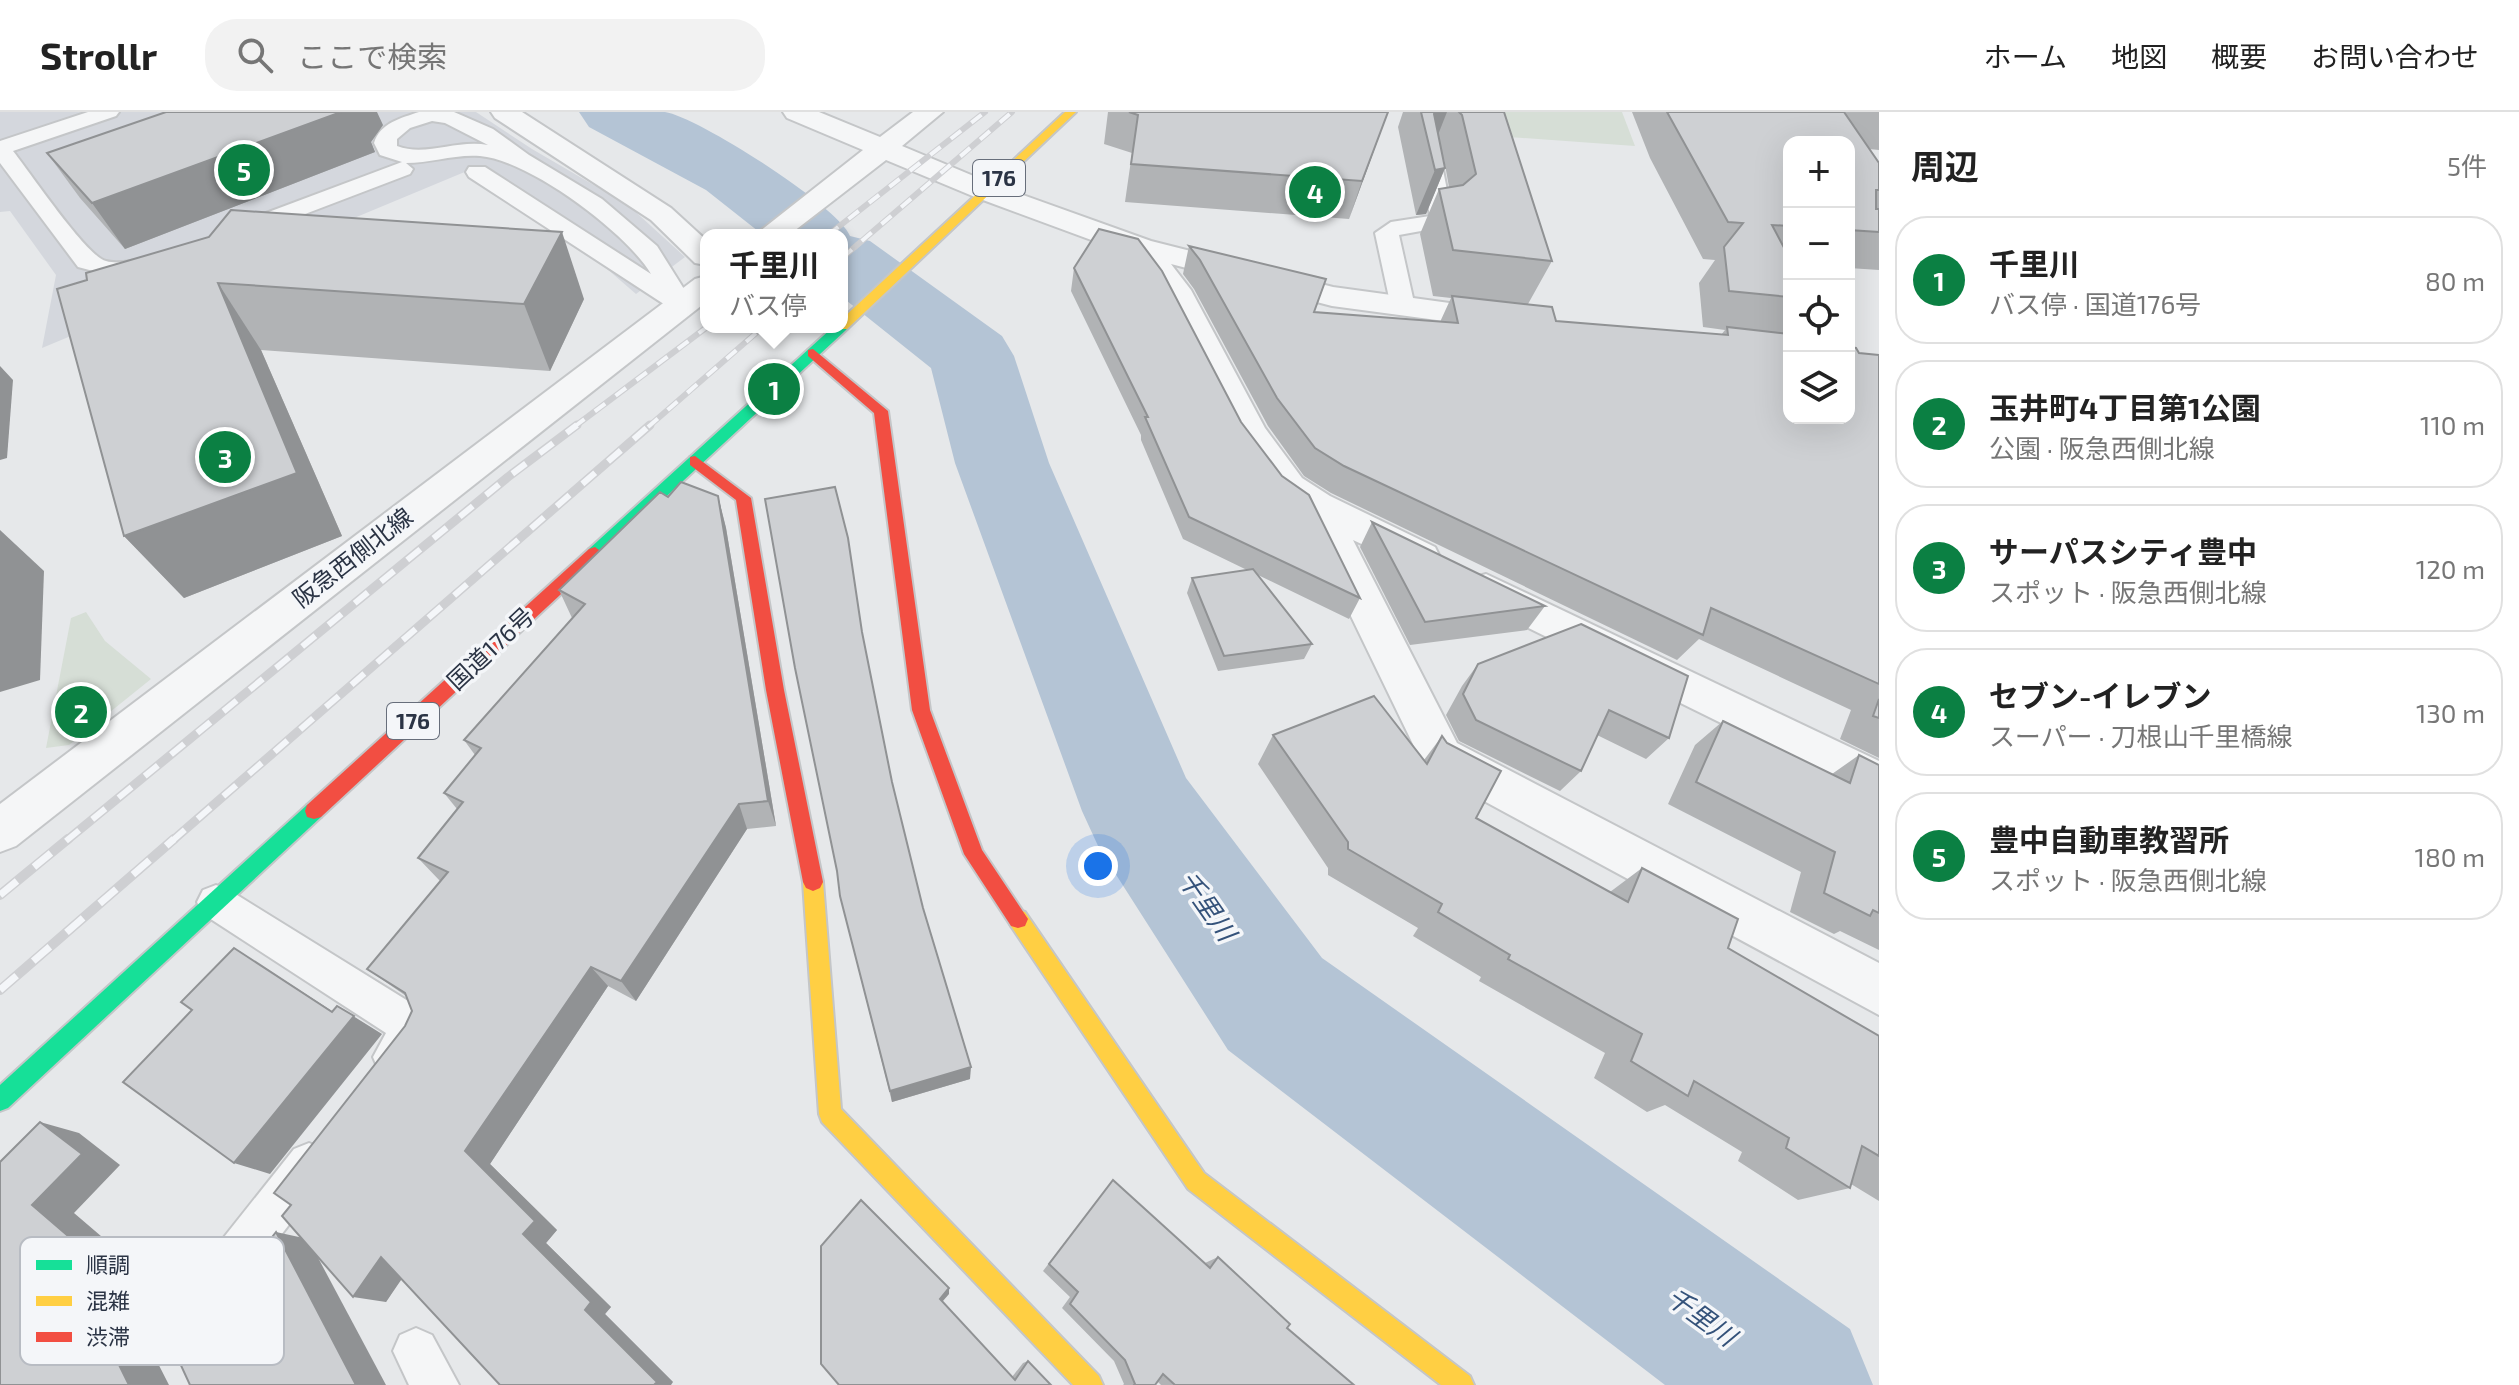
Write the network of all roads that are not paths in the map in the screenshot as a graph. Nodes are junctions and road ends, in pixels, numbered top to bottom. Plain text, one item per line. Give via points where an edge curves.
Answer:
1 (109, 112) edge
2 (504, 112) edge
3 (796, 112) edge
4 (930, 112) edge
5 (1071, 112) edge
6 (881, 147) junction
7 (521, 160) junction
8 (1430, 160) edge
9 (402, 169) dead end
10 (477, 172) dead end
11 (985, 191) junction
12 (778, 229) edge
13 (226, 235) edge
14 (1143, 249) junction
15 (700, 250) edge
16 (170, 256) edge
17 (694, 296) edge
18 (1403, 307) junction
19 (848, 321) edge
20 (1526, 321) edge
21 (835, 333) edge
22 (819, 347) junction
23 (695, 461) junction
24 (1317, 506) junction
25 (1879, 782) edge
26 (0, 831) edge
27 (216, 902) junction
28 (1879, 990) edge
29 (368, 1089) edge
30 (0, 1100) edge
31 (329, 1138) edge
32 (252, 1237) edge
33 (1090, 1385) edge
34 (1461, 1385) edge

1 - 16 lane via 0,148 86,262 121,270
2 - 15 street via 661,214
3 - 6 street
4 - 6 street
5 - 11 main road, 国道176号 / 176
6 - 11 street
6 - 12 street
7 - 7 lane via 471,149 406,157 388,150 385,143 403,124 441,115 486,133
7 - 17 lane via 594,204
8 - 18 lane via 1442,220 1394,227 1387,233
9 - 13 lane
10 - 17 lane
11 - 14 street
11 - 19 main road, 国道176号 / 176
14 - 18 street via 1332,296
14 - 24 street via 1175,290 1250,434 1289,487
17 - 26 street, 阪急西側北線
18 - 20 street
21 - 22 main road, 国道176号 / 176
22 - 23 main road, 国道176号 / 176
22 - 34 main road via 881,411 921,710 974,854 1196,1181
23 - 27 main road, 国道176号 / 176
23 - 33 main road via 743,498 814,889 830,1114
24 - 25 street
24 - 28 street via 1441,756
27 - 29 lane via 415,1028
27 - 30 main road, 国道176号 / 176
31 - 32 lane

